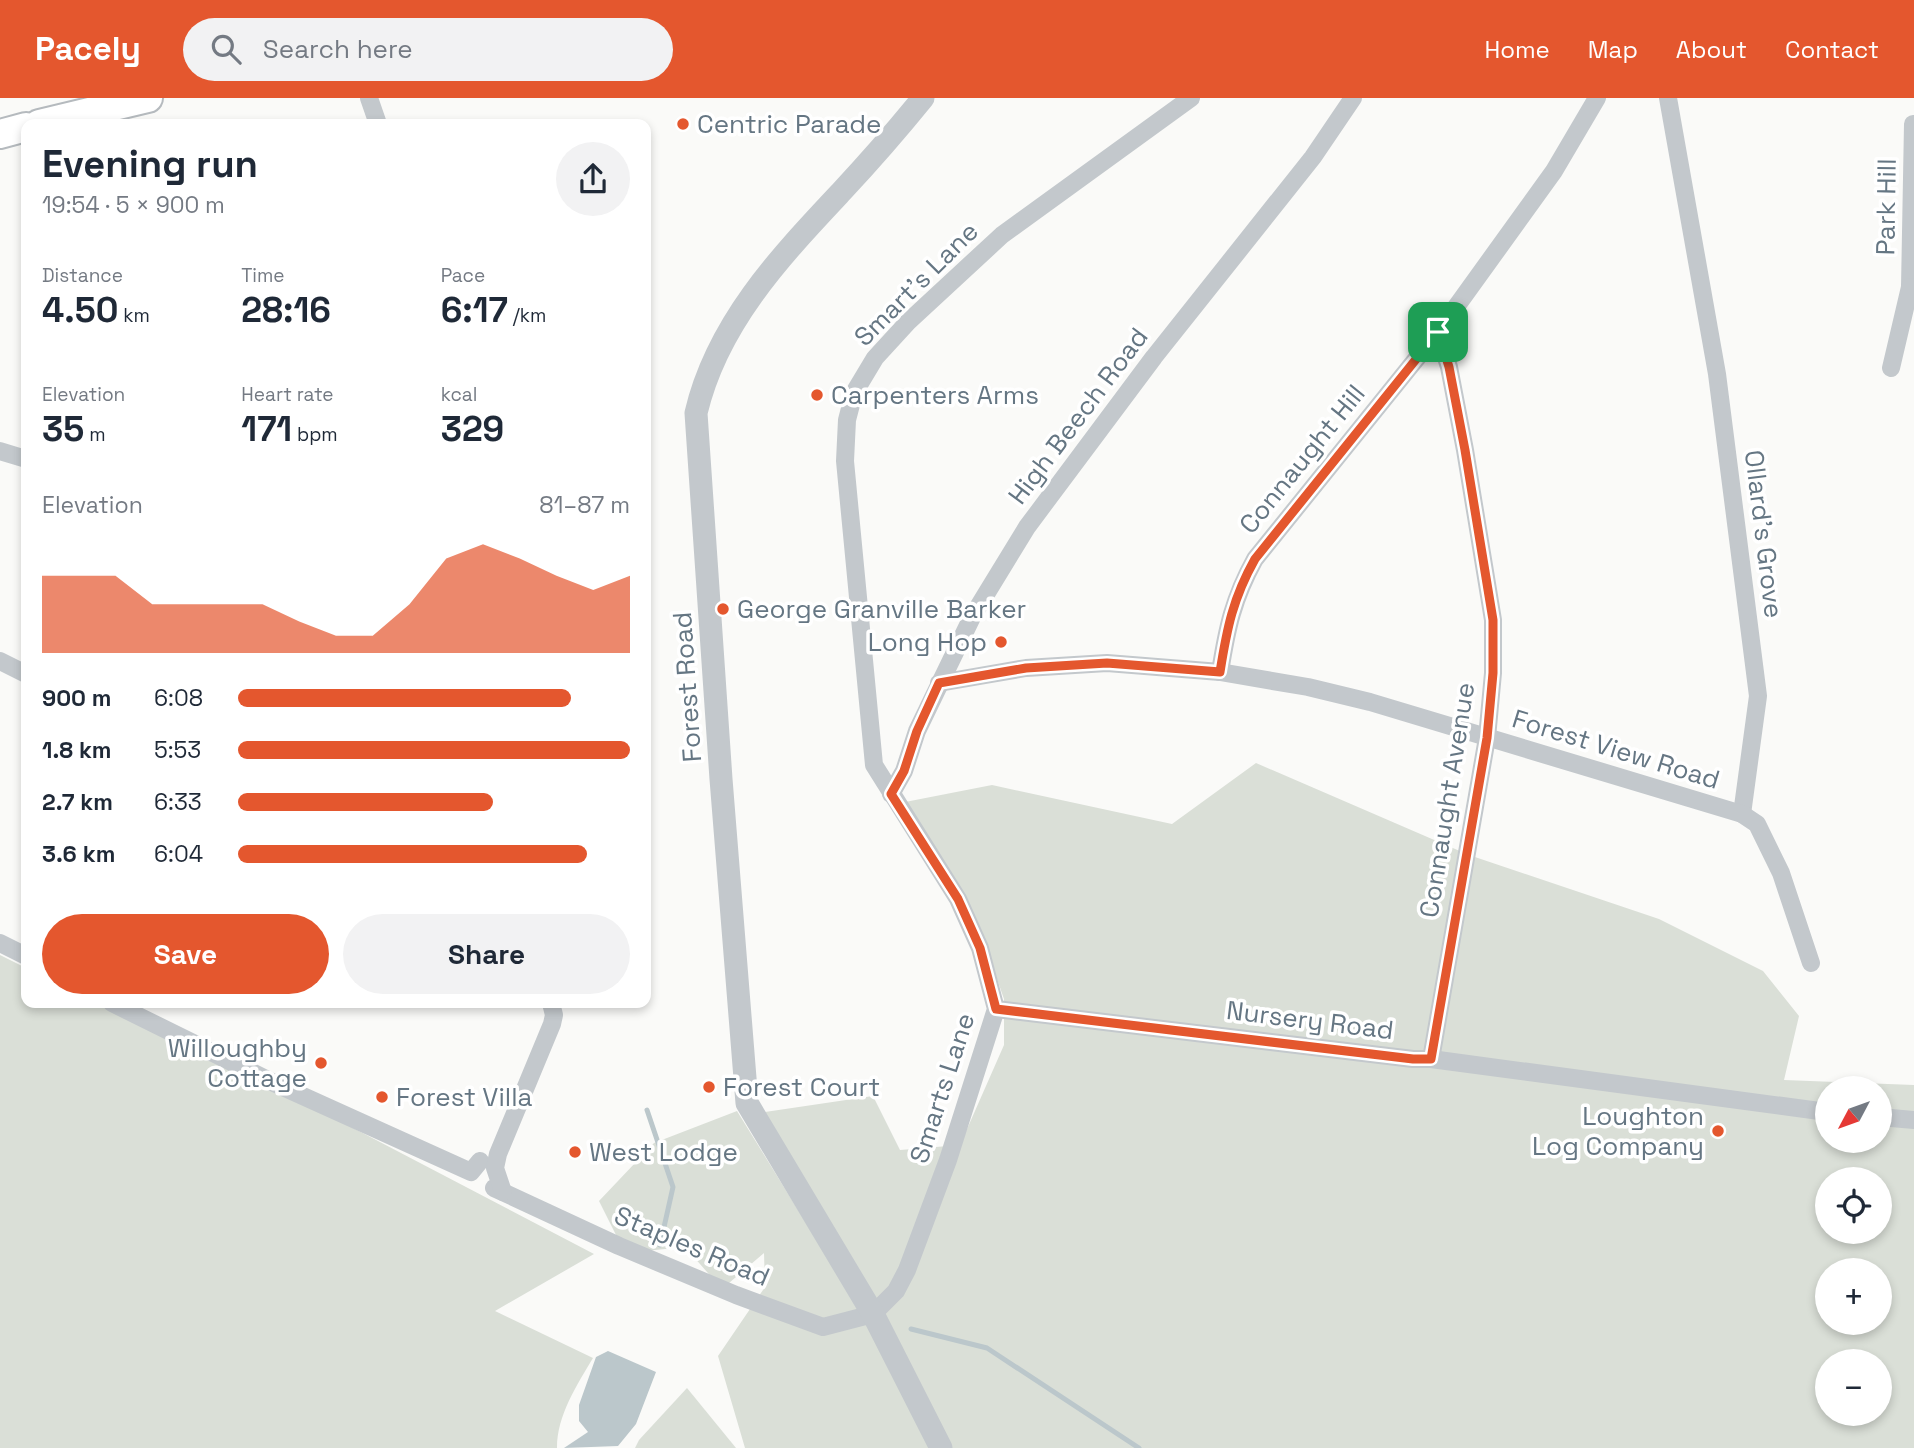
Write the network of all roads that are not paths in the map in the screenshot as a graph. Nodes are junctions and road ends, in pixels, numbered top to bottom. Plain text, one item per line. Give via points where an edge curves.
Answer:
1 (148, 98) edge
2 (369, 98) edge
3 (923, 98) edge
4 (1191, 98) edge
5 (1353, 98) edge
6 (1597, 98) edge
7 (1668, 98) edge
8 (60, 119) edge
9 (376, 119) edge
10 (1913, 124) edge
11 (21, 128) edge
12 (0, 134) edge
13 (1912, 287) edge
14 (1438, 332) junction
15 (1891, 368) dead end
16 (0, 451) edge
17 (21, 457) edge
18 (0, 661) edge
19 (21, 672) edge
20 (1220, 672) junction
21 (939, 683) junction
22 (1487, 738) junction
23 (874, 765) joint
24 (891, 794) junction
25 (1742, 814) junction
26 (0, 943) edge
27 (21, 954) edge
28 (1811, 963) dead end
29 (122, 1008) edge
30 (552, 1008) edge
31 (996, 1009) junction
32 (1431, 1059) junction
33 (1815, 1110) edge
34 (1892, 1118) edge
35 (1914, 1120) edge
36 (474, 1173) dead end
37 (873, 1314) junction
38 (941, 1448) edge

1 - 8 main road
2 - 9 street
3 - 37 street, Forest Road via 775,263 724,336 703,383 696,413 747,1103
4 - 23 street, Smart's Lane via 992,244 875,358 854,393 847,419 845,461
5 - 21 street, High Beech Road via 1313,157 1154,356 1027,527 972,617
6 - 14 street via 1554,171
7 - 25 street, Ollard's Grove via 1717,374 1758,696
10 - 13 street, Park Hill
11 - 12 main road
13 - 15 street, Park Hill
14 - 20 street, Connaught Hill via 1255,559 1239,587
14 - 22 street, Connaught Avenue via 1465,450 1493,620
16 - 17 street
18 - 19 street
20 - 21 street, Forest View Road via 1107,663 1026,668
20 - 22 street, Forest View Road via 1370,702
21 - 24 street, High Beech Road
22 - 25 street, Forest View Road
22 - 32 street, Connaught Avenue
23 - 24 street, Smarts Lane
24 - 31 street, Smarts Lane via 958,899 980,948
25 - 28 street via 1757,824 1781,873
26 - 27 street
29 - 36 street
30 - 37 street, Staples Road via 552,1024 498,1154 499,1190 618,1246 823,1327
31 - 32 street, Nursery Road
31 - 37 street, Smarts Lane via 907,1270 896,1291
32 - 33 street, Nursery Road
34 - 35 street
37 - 38 street, Forest Road

